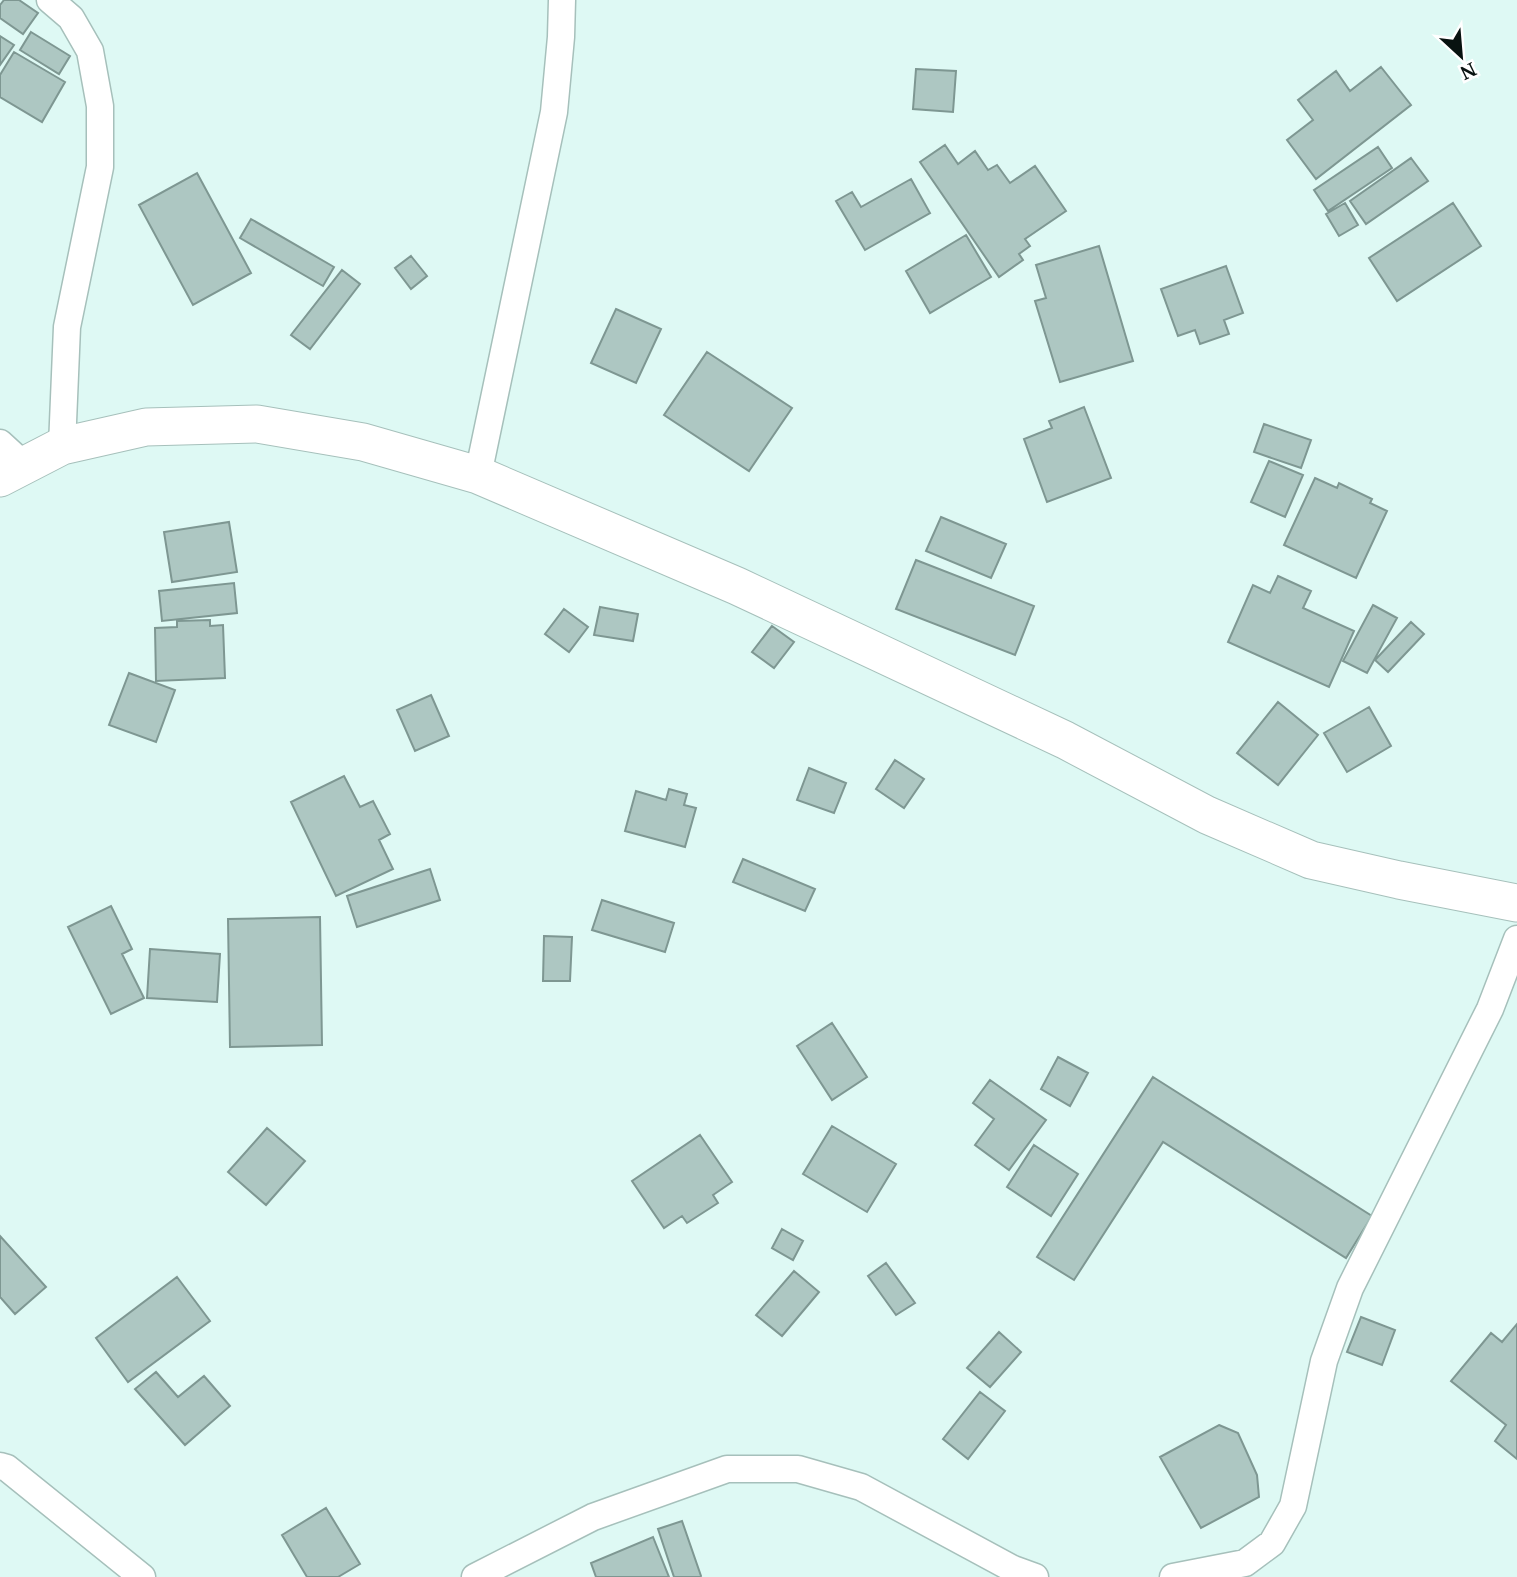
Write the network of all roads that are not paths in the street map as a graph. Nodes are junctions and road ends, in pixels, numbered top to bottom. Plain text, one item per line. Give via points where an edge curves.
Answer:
1 (50, 0) edge
2 (562, 0) edge
3 (62, 446) junction
4 (8, 462) edge
5 (478, 475) junction
6 (1517, 903) edge
7 (1517, 939) edge
8 (0, 1466) edge
9 (1250, 1570) edge
10 (142, 1577) edge
11 (475, 1577) edge
12 (1035, 1577) edge
13 (1173, 1577) edge

1 - 3 street via 71,18 90,51 100,106 100,167 67,327
2 - 5 street via 554,112
3 - 4 main road
3 - 5 main road via 146,427 257,424 363,442
5 - 6 main road via 737,586 1065,740 1207,815 1311,860
7 - 9 street via 1490,1009 1350,1288 1324,1361 1293,1506
8 - 10 street
9 - 13 street
11 - 12 street via 593,1517 727,1469 798,1469 861,1488

